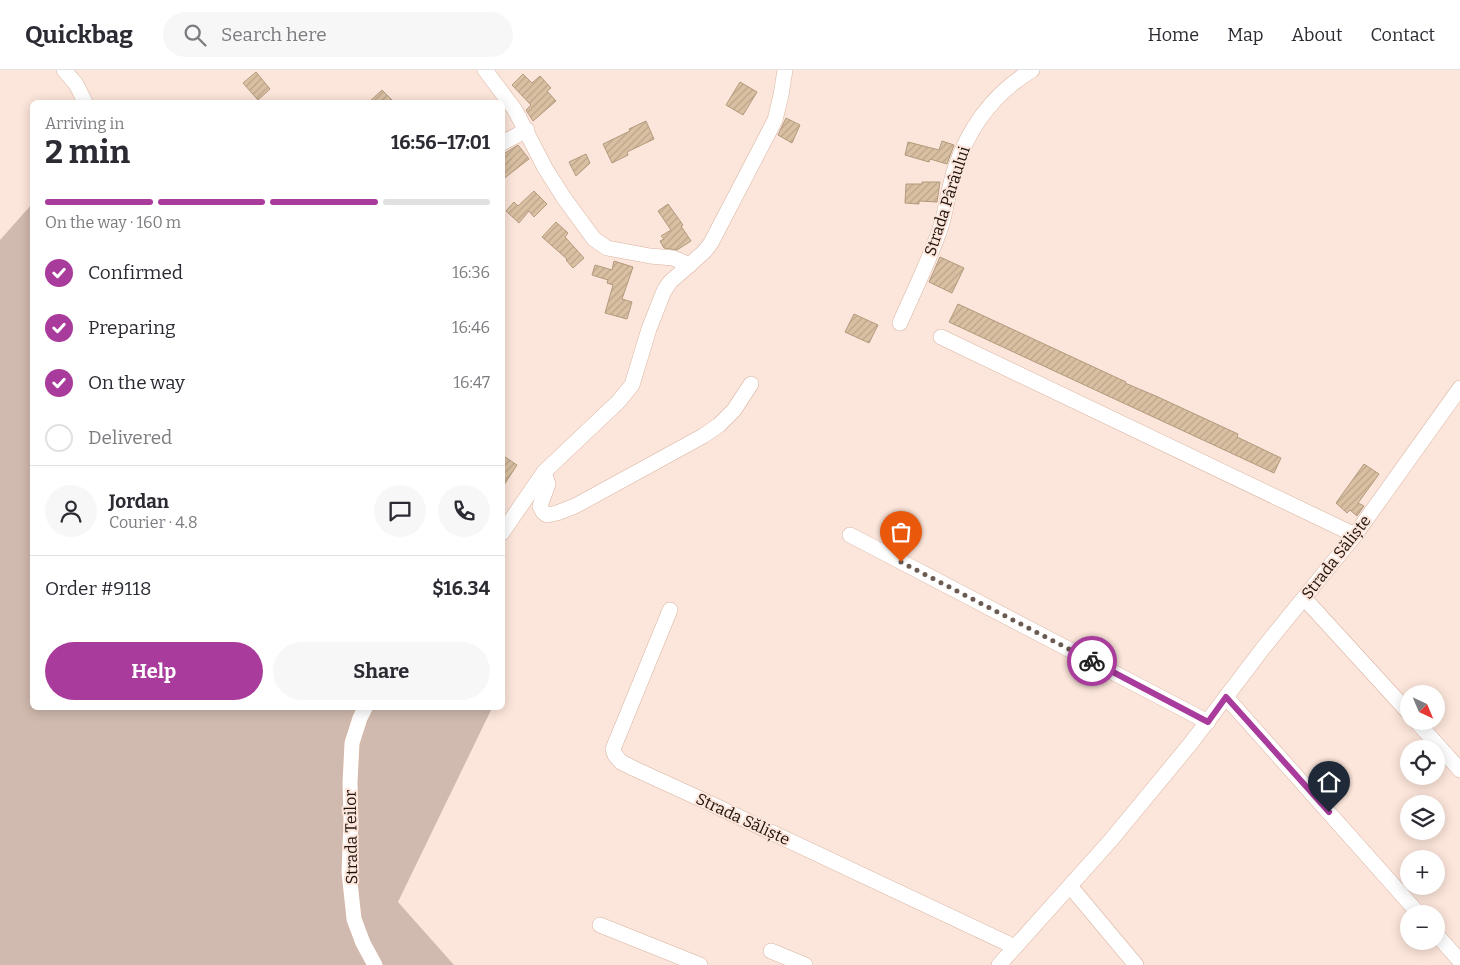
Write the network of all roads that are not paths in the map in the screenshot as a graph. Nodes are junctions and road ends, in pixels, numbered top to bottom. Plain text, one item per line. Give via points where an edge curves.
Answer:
1 (64, 70) edge
2 (485, 70) edge
3 (785, 70) edge
4 (1032, 70) edge
5 (84, 100) edge
6 (526, 130) junction
7 (505, 141) edge
8 (690, 265) junction
9 (900, 323) dead end
10 (940, 337) dead end
11 (752, 384) dead end
12 (1460, 388) edge
13 (544, 472) junction
14 (505, 529) edge
15 (850, 535) dead end
16 (1355, 535) junction
17 (1304, 598) junction
18 (670, 610) dead end
19 (1226, 697) junction
20 (1400, 703) edge
21 (365, 710) edge
22 (1208, 722) junction
23 (1424, 730) edge
24 (1460, 770) edge
25 (1070, 886) junction
26 (1410, 905) edge
27 (600, 925) dead end
28 (1445, 944) edge
29 (1016, 947) junction
30 (771, 951) dead end
31 (1460, 960) edge
32 (375, 965) edge
33 (700, 965) edge
34 (805, 965) edge
35 (999, 965) edge
36 (1136, 965) edge

1 - 5 street
2 - 6 street via 516,110
3 - 8 street via 774,120 762,145 711,243
4 - 9 street, Strada Pârâului via 998,95 968,138 956,166 939,232
6 - 7 street
6 - 8 street via 545,168 594,239 607,248 673,258
8 - 13 street via 664,291 632,385
10 - 16 street
11 - 13 street via 719,425 575,506 547,515 543,512 540,506 548,484
12 - 16 street, Strada Săliște
13 - 14 street
15 - 22 street
16 - 17 street, Strada Săliște
17 - 19 street, Strada Săliște
17 - 20 street
18 - 29 street, Strada Săliște via 613,749 621,762
19 - 22 street, Strada Săliște
19 - 26 street
21 - 32 street, Strada Teilor via 352,743 349,872 354,919
22 - 25 street, Strada Săliște
23 - 24 street
25 - 29 street, Strada Săliște
25 - 36 street
27 - 33 street
28 - 31 street
29 - 35 street, Strada Săliște
30 - 34 street

